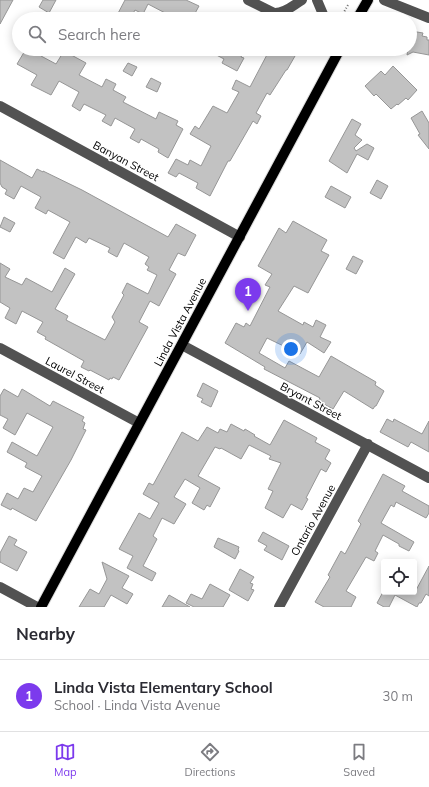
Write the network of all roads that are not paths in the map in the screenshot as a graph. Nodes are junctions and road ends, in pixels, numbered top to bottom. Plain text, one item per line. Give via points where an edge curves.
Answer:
1 (248, 0) edge
2 (302, 0) edge
3 (317, 0) edge
4 (368, 0) edge
5 (384, 0) edge
6 (258, 6) junction
7 (266, 12) edge
8 (272, 12) edge
9 (280, 12) edge
10 (322, 12) edge
11 (361, 12) edge
12 (414, 12) edge
13 (417, 13) edge
14 (429, 18) edge
15 (333, 56) edge
16 (0, 106) edge
17 (240, 237) junction
18 (182, 345) junction
19 (0, 348) edge
20 (139, 423) junction
21 (368, 444) junction
22 (429, 478) edge
23 (0, 587) edge
24 (37, 607) edge
25 (41, 607) edge
26 (279, 607) edge

1 - 6 street
2 - 9 street
3 - 10 street
4 - 11 main road
5 - 12 street
6 - 7 street
6 - 8 street
13 - 14 street
15 - 17 main road, Linda Vista Avenue
16 - 17 street, Banyan Street
17 - 18 main road, Linda Vista Avenue
18 - 20 main road, Linda Vista Avenue
18 - 21 street, Bryant Street
19 - 20 street, Laurel Street
20 - 25 main road, Linda Vista Avenue
21 - 22 street, Bryant Street
21 - 26 street, Ontario Avenue
23 - 24 street

